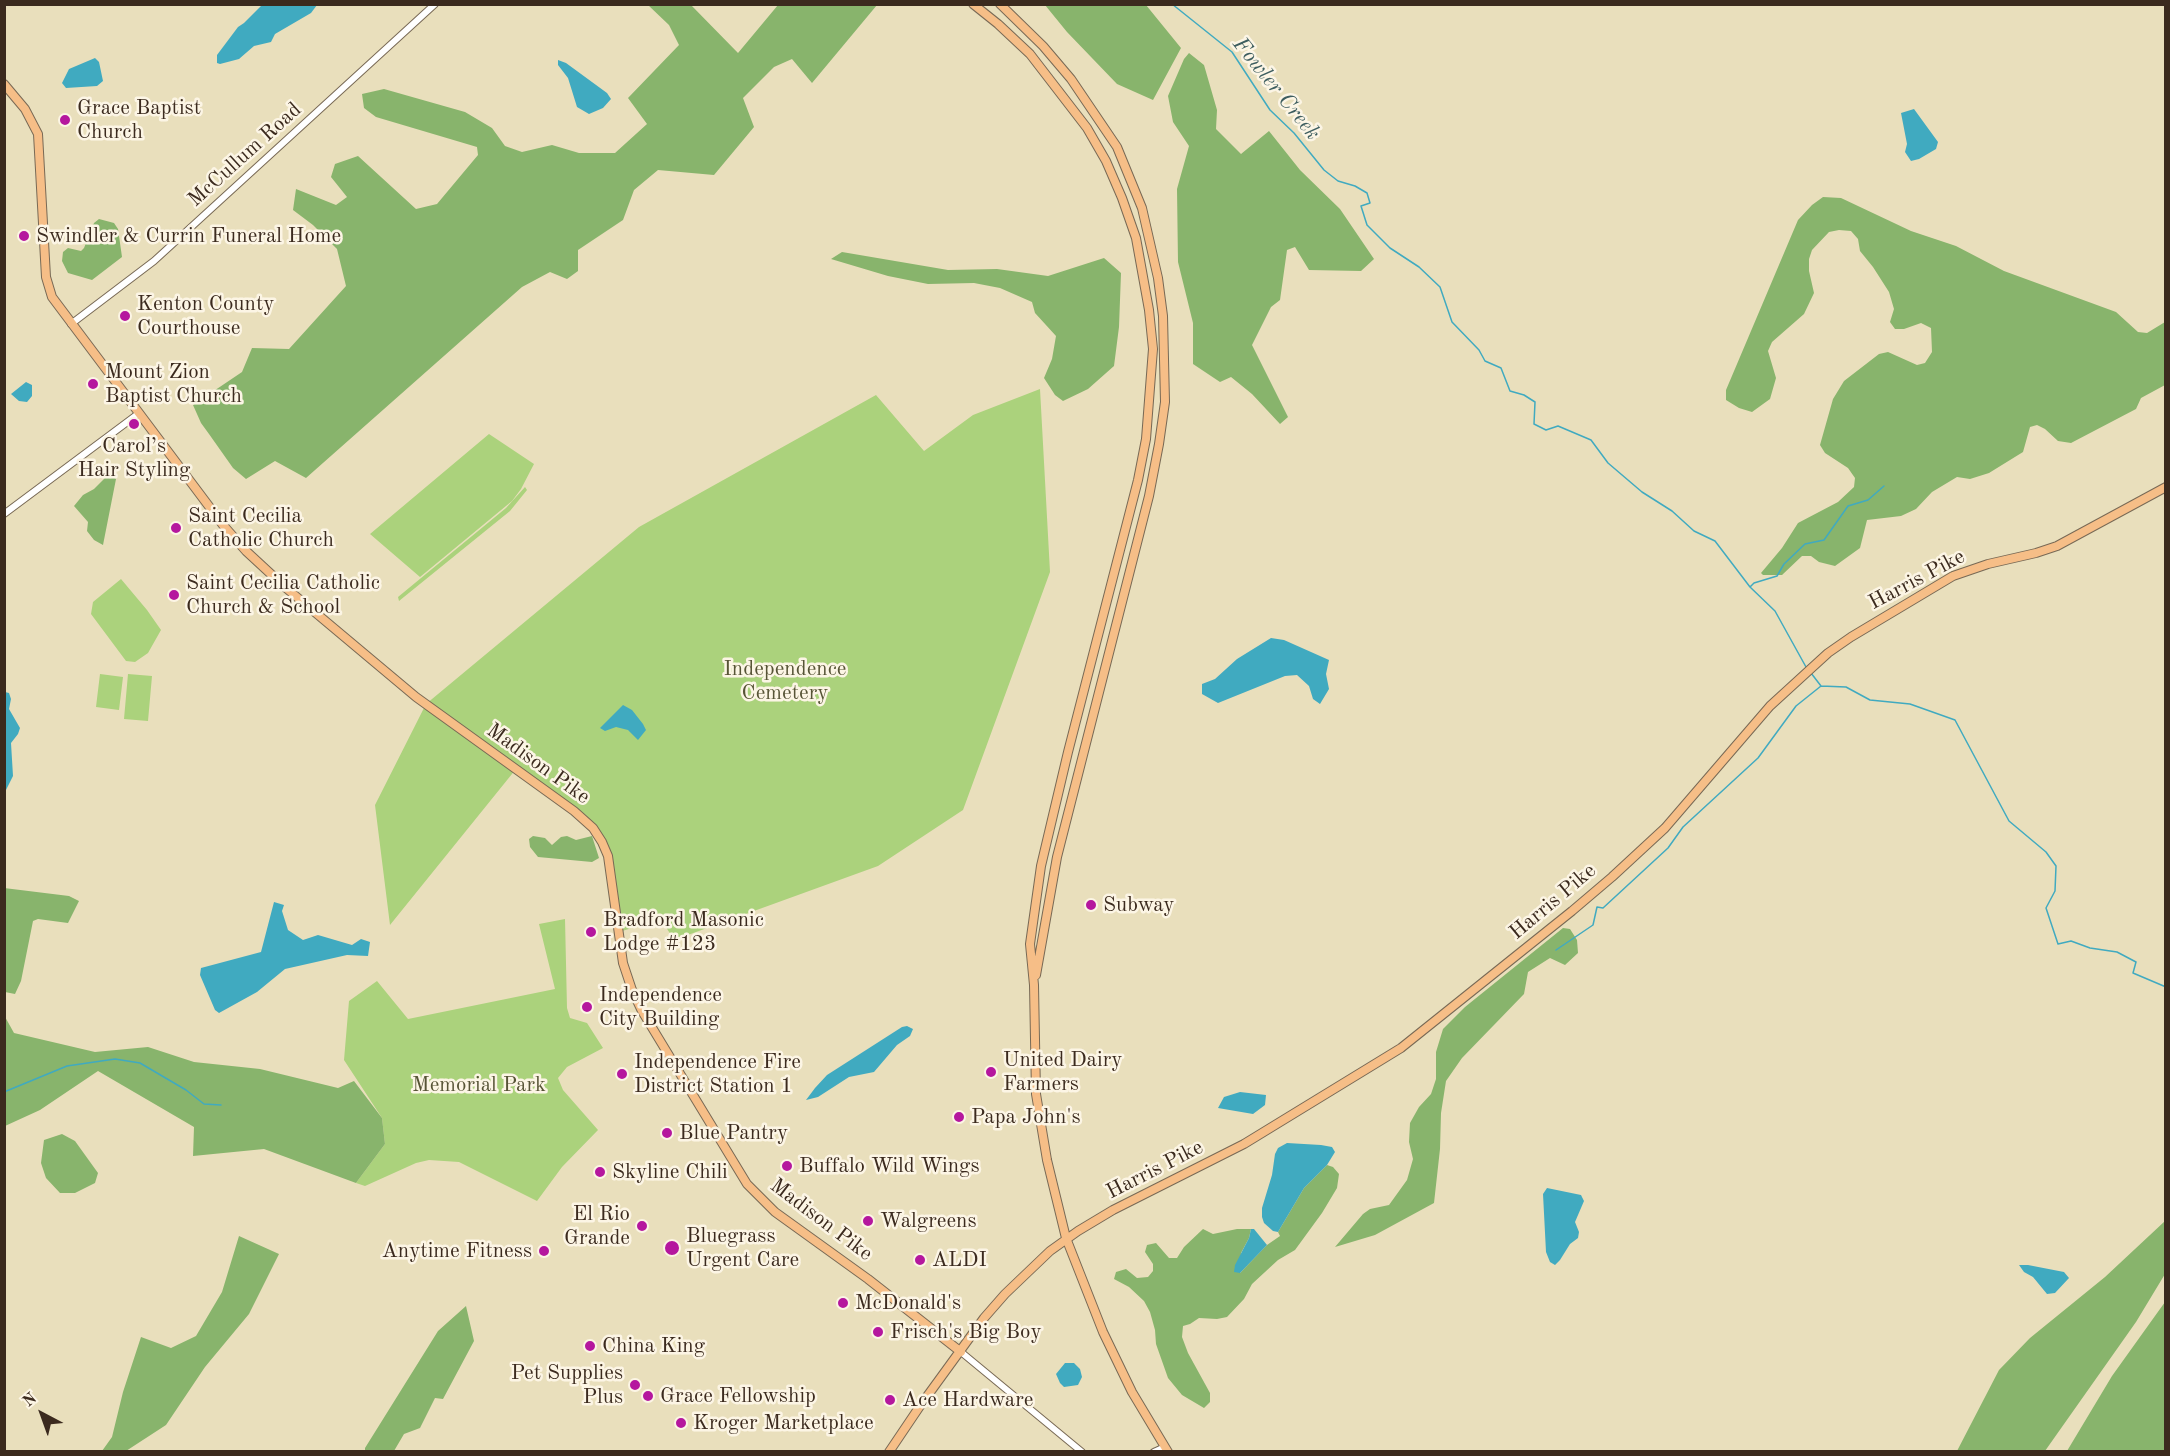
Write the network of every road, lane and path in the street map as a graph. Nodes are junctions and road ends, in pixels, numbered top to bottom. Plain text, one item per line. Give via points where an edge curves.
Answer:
1 (435, 4) edge
2 (973, 4) edge
3 (1000, 4) edge
4 (4, 84) edge
5 (71, 324) junction
6 (138, 414) junction
7 (2166, 487) edge
8 (4, 514) edge
9 (1034, 985) junction
10 (1066, 1238) junction
11 (961, 1352) junction
12 (1165, 1450) edge
13 (889, 1452) edge
14 (1082, 1452) edge
15 (1154, 1452) edge

1 - 5 street, McCullum Road via 154,261
2 - 9 main road via 1030,54 1087,128 1106,161 1136,238 1153,349 1146,439 1138,480 1041,866 1030,944
3 - 9 main road via 1071,79 1117,147 1142,208 1163,316 1164,402 1157,455 1057,857
4 - 5 main road, Madison Pike via 25,109 38,134 48,288
5 - 6 main road, Madison Pike
6 - 8 street
6 - 11 main road, Madison Pike via 223,525 286,588 416,697 593,828 608,856 623,963 632,990 747,1184 775,1212
7 - 10 main road, Harris Pike via 2052,548 1953,576 1842,643 1770,706 1665,828 1612,877 1401,1048 1244,1144
9 - 10 main road via 1037,1106
10 - 11 main road, Harris Pike via 1005,1294
10 - 12 main road via 1103,1332
11 - 13 main road, Harris Pike
11 - 14 street, Madison Pike
12 - 15 street

